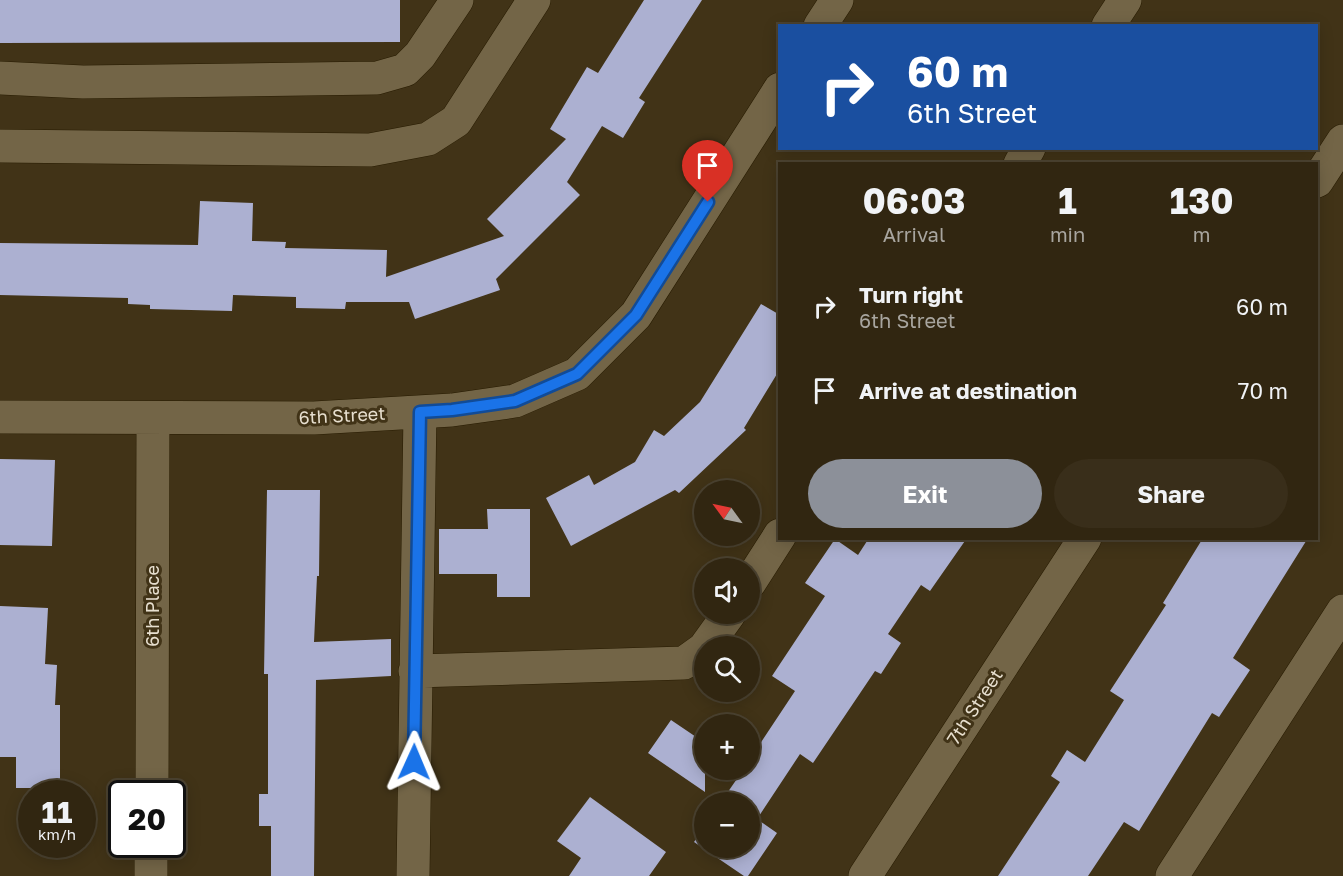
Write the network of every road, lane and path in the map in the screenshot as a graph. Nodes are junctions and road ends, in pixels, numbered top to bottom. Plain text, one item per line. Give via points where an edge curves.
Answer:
1 (457, 0) edge
2 (534, 0) edge
3 (837, 0) edge
4 (1125, 0) edge
5 (821, 24) edge
6 (1109, 24) edge
7 (0, 78) edge
8 (778, 92) edge
9 (1343, 141) edge
10 (0, 146) edge
11 (1318, 179) edge
12 (420, 412) junction
13 (0, 417) edge
14 (153, 419) junction
15 (778, 538) edge
16 (1083, 540) edge
17 (760, 566) edge
18 (1343, 611) edge
19 (694, 655) edge
20 (415, 671) junction
21 (152, 780) edge
22 (152, 858) edge
23 (151, 876) edge
24 (413, 876) edge
25 (865, 876) edge
26 (1172, 876) edge

1 - 7 street via 420,55 405,70 377,78 82,82
2 - 10 street via 456,121 428,139 370,150
3 - 5 street
4 - 6 street
8 - 12 street, 6th Street via 636,315 577,374 515,401
9 - 11 street
12 - 14 street, 6th Street via 314,418
12 - 20 street
13 - 14 street, 6th Street
14 - 21 street, 6th Place
15 - 17 street
16 - 25 street, 7th Street
18 - 26 street
19 - 20 street via 684,663
20 - 24 street
22 - 23 street

